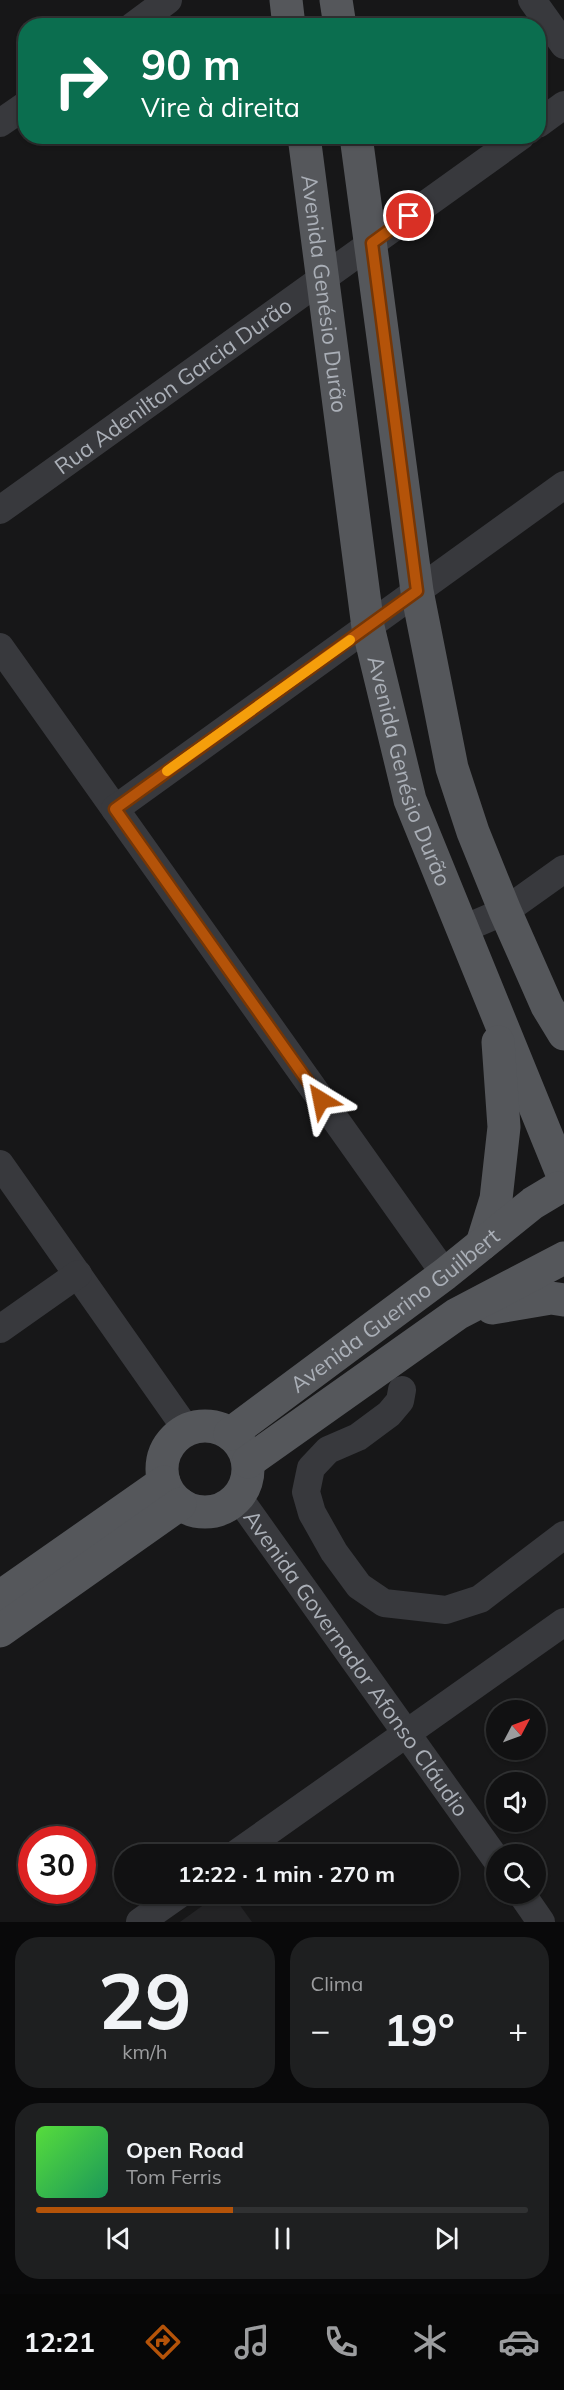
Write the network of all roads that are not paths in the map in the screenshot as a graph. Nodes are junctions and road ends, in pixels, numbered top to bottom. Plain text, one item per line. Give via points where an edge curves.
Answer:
1 (168, 0) edge
2 (286, 0) edge
3 (336, 0) edge
4 (532, 0) edge
5 (144, 18) edge
6 (288, 18) edge
7 (339, 18) edge
8 (545, 18) edge
9 (546, 20) edge
10 (564, 45) edge
11 (564, 105) edge
12 (18, 111) edge
13 (546, 118) edge
14 (0, 123) edge
15 (305, 144) edge
16 (357, 144) edge
17 (509, 144) edge
18 (372, 243) junction
19 (322, 279) junction
20 (564, 485) edge
21 (0, 510) edge
22 (417, 591) junction
23 (368, 627) junction
24 (0, 647) edge
25 (115, 809) junction
26 (564, 869) edge
27 (505, 911) junction
28 (461, 930) junction
29 (494, 1007) junction
30 (564, 1034) edge
31 (0, 1164) edge
32 (562, 1184) edge
33 (482, 1244) junction
34 (564, 1258) edge
35 (78, 1274) junction
36 (445, 1274) junction
37 (564, 1300) edge
38 (457, 1314) junction
39 (0, 1329) edge
40 (402, 1390) dead end
41 (187, 1430) junction
42 (230, 1434) junction
43 (248, 1462) junction
44 (172, 1493) junction
45 (238, 1497) junction
46 (564, 1535) edge
47 (359, 1586) junction
48 (0, 1597) edge
49 (322, 1614) junction
50 (564, 1622) edge
51 (0, 1630) edge
52 (407, 1733) junction
53 (250, 1844) edge
54 (486, 1845) edge
55 (165, 1904) edge
56 (528, 1904) edge
57 (140, 1922) edge
58 (541, 1922) edge

1 - 5 street
2 - 6 main road
3 - 7 main road
4 - 8 street
9 - 10 street
11 - 13 street
12 - 14 street
15 - 19 main road, Avenida Genésio Durão
16 - 18 main road
17 - 18 street, Rua Adenilton Garcia Durão
18 - 19 street, Rua Adenilton Garcia Durão
18 - 22 main road
19 - 21 street, Rua Adenilton Garcia Durão
19 - 23 main road, Avenida Genésio Durão
20 - 22 street
22 - 23 street
22 - 27 main road via 452,768
23 - 25 street
23 - 28 main road, Avenida Genésio Durão via 410,800
24 - 25 street
25 - 36 street
26 - 27 street
27 - 28 street
27 - 30 main road via 547,1006
28 - 29 main road, Avenida Genésio Durão
29 - 32 main road, Avenida Genésio Durão
29 - 33 main road via 504,1127 496,1199
31 - 35 street
32 - 33 main road, Avenida Guerino Guilbert
33 - 36 main road, Avenida Guerino Guilbert
34 - 38 main road, Avenida Guerino Guilbert
35 - 39 street
35 - 41 street
36 - 42 main road, Avenida Guerino Guilbert
37 - 38 main road via 551,1298
38 - 43 main road, Avenida Guerino Guilbert
40 - 47 street via 400,1401 389,1414 358,1437 328,1450 311,1468 306,1492 312,1513
41 - 42 main road via 209,1426
41 - 44 main road via 169,1446 162,1470
42 - 43 main road
43 - 45 main road via 245,1486
44 - 45 main road via 192,1510 211,1512 229,1506
44 - 48 main road
44 - 51 main road
45 - 49 street, Avenida Governador Afonso Cláudio
46 - 47 street via 480,1599 446,1610 384,1603
47 - 49 street
49 - 52 street, Avenida Governador Afonso Cláudio
50 - 52 street
52 - 53 street
52 - 54 street, Avenida Governador Afonso Cláudio
55 - 57 street
56 - 58 street

